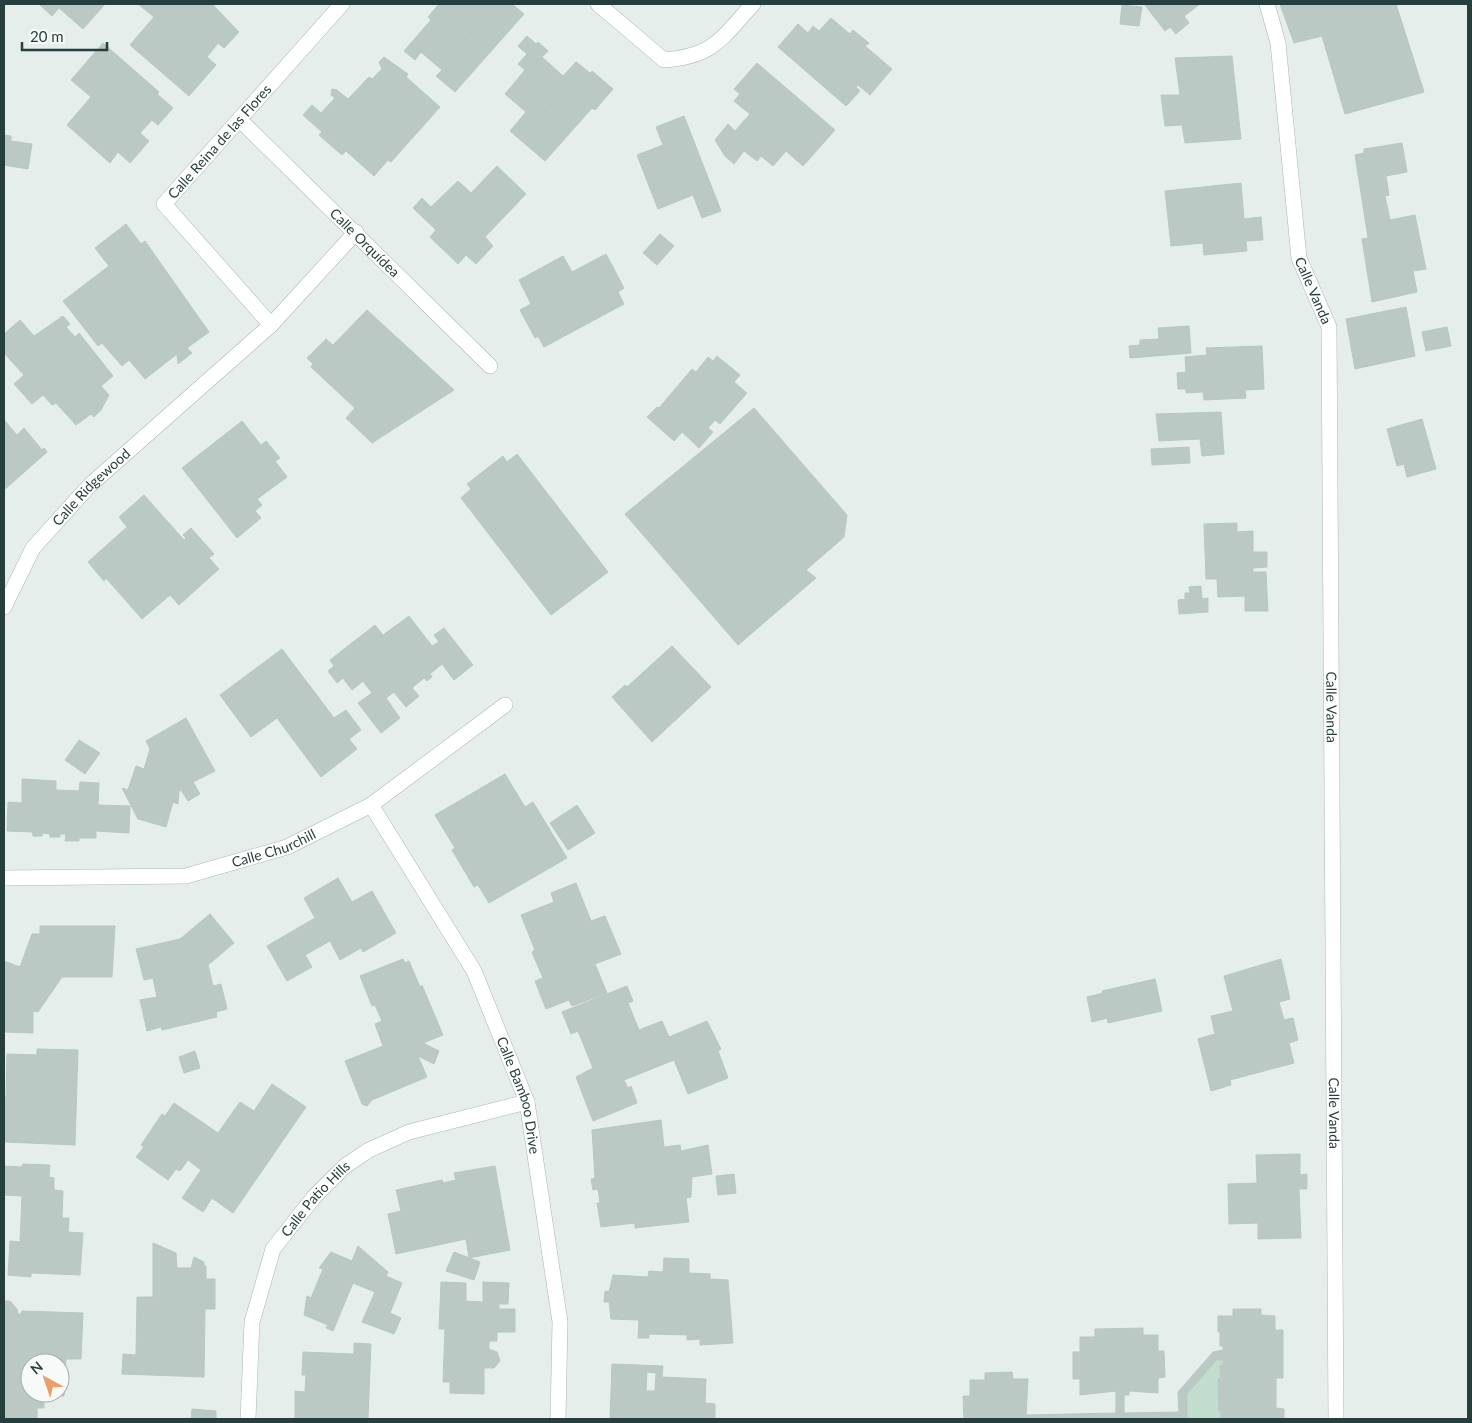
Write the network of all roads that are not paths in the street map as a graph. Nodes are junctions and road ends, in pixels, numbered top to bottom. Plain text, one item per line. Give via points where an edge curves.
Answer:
1 (342, 4) edge
2 (598, 4) edge
3 (753, 4) edge
4 (1267, 4) edge
5 (240, 120) junction
6 (356, 232) junction
7 (271, 325) junction
8 (490, 366) dead end
9 (4, 607) edge
10 (504, 705) dead end
11 (371, 804) junction
12 (4, 878) edge
13 (527, 1102) junction
14 (248, 1419) edge
15 (558, 1419) edge
16 (1336, 1419) edge

1 - 5 street, Calle Reina de las Flores
2 - 3 street via 664,60 689,58 714,46
4 - 16 street, Calle Vanda via 1278,43 1300,258 1328,327
5 - 6 street, Calle Orquídea
5 - 7 street, Calle Reina de las Flores via 164,204
6 - 7 street
6 - 8 street, Calle Orquídea
7 - 9 street, Calle Ridgewood via 90,486 33,548
10 - 11 street, Calle Churchill
11 - 12 street, Calle Churchill via 287,847 186,876
11 - 13 street, Calle Bamboo Drive via 474,971
13 - 14 street, Calle Patio Hills via 409,1132 369,1150 345,1166 314,1197 273,1249 252,1322
13 - 15 street, Calle Bamboo Drive via 560,1322

